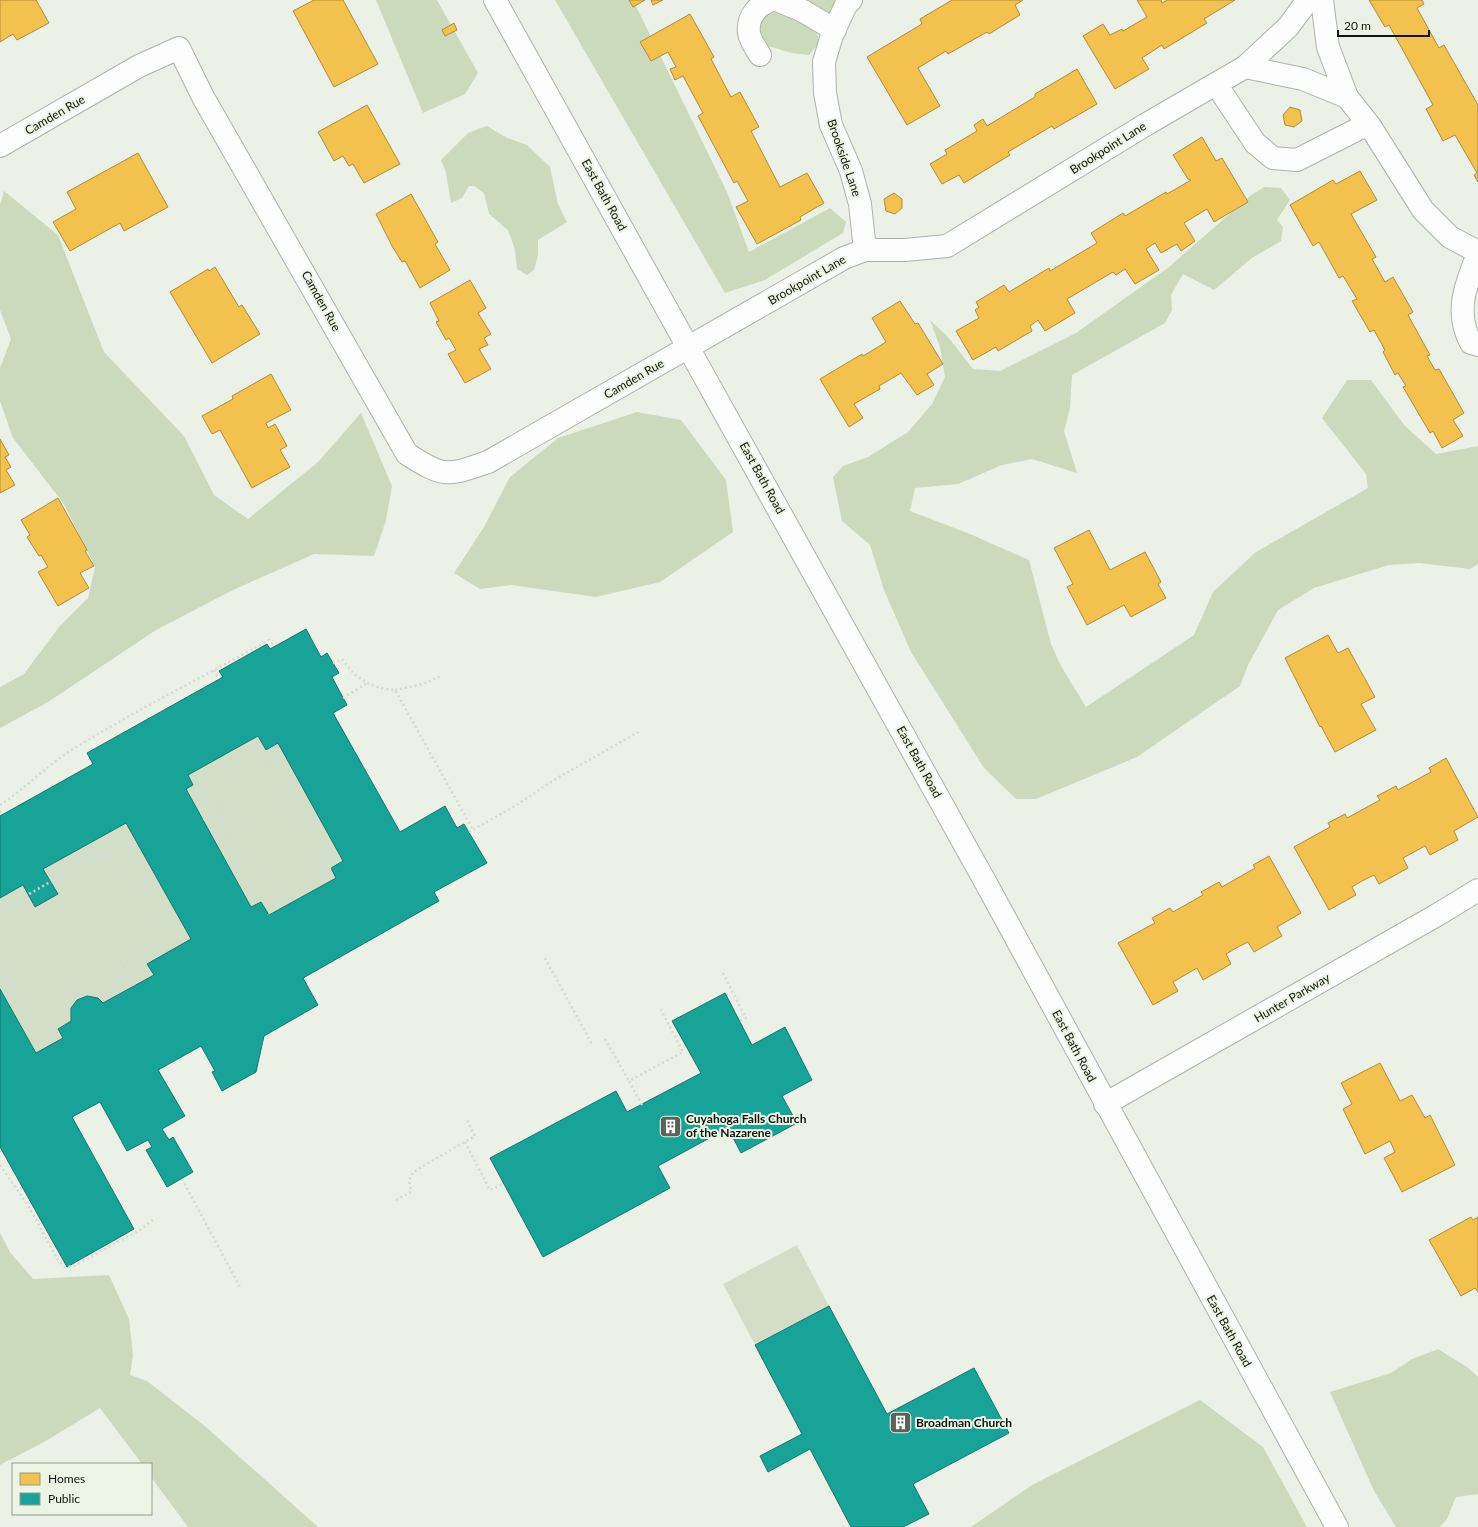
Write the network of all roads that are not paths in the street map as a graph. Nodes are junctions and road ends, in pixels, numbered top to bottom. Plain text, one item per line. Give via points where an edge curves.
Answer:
1 (495, 0) edge
2 (772, 0) edge
3 (777, 0) edge
4 (851, 0) edge
5 (1308, 0) edge
6 (1322, 0) edge
7 (835, 30) junction
8 (760, 55) dead end
9 (1245, 67) junction
10 (1216, 84) junction
11 (1347, 97) junction
12 (1368, 124) junction
13 (0, 146) edge
14 (865, 250) junction
15 (1478, 253) edge
16 (1478, 345) edge
17 (689, 347) junction
18 (1478, 890) edge
19 (1105, 1104) junction
20 (1337, 1527) edge

1 - 17 street, East Bath Road
2 - 8 street via 761,4 751,15 749,33
3 - 7 street via 803,11
4 - 7 street, Brookside Lane via 846,5
5 - 9 street via 1288,27
6 - 11 street via 1328,48
7 - 14 street, Brookside Lane via 824,62 825,93 831,125 851,171 860,204
9 - 10 street, Brookpoint Lane
9 - 11 street via 1303,78
10 - 12 street via 1255,143 1273,158 1298,160
10 - 14 street, Brookpoint Lane via 1145,124 948,246
11 - 12 street
12 - 15 street via 1423,210 1450,237
13 - 17 street, Camden Rue via 139,66 179,48 203,97 407,454 432,470 454,474 488,462
14 - 17 street, Brookpoint Lane via 844,258
15 - 16 street via 1463,292 1463,310 1464,330 1471,343
17 - 19 street, East Bath Road via 987,885
18 - 19 street, Hunter Parkway
19 - 20 street, East Bath Road

